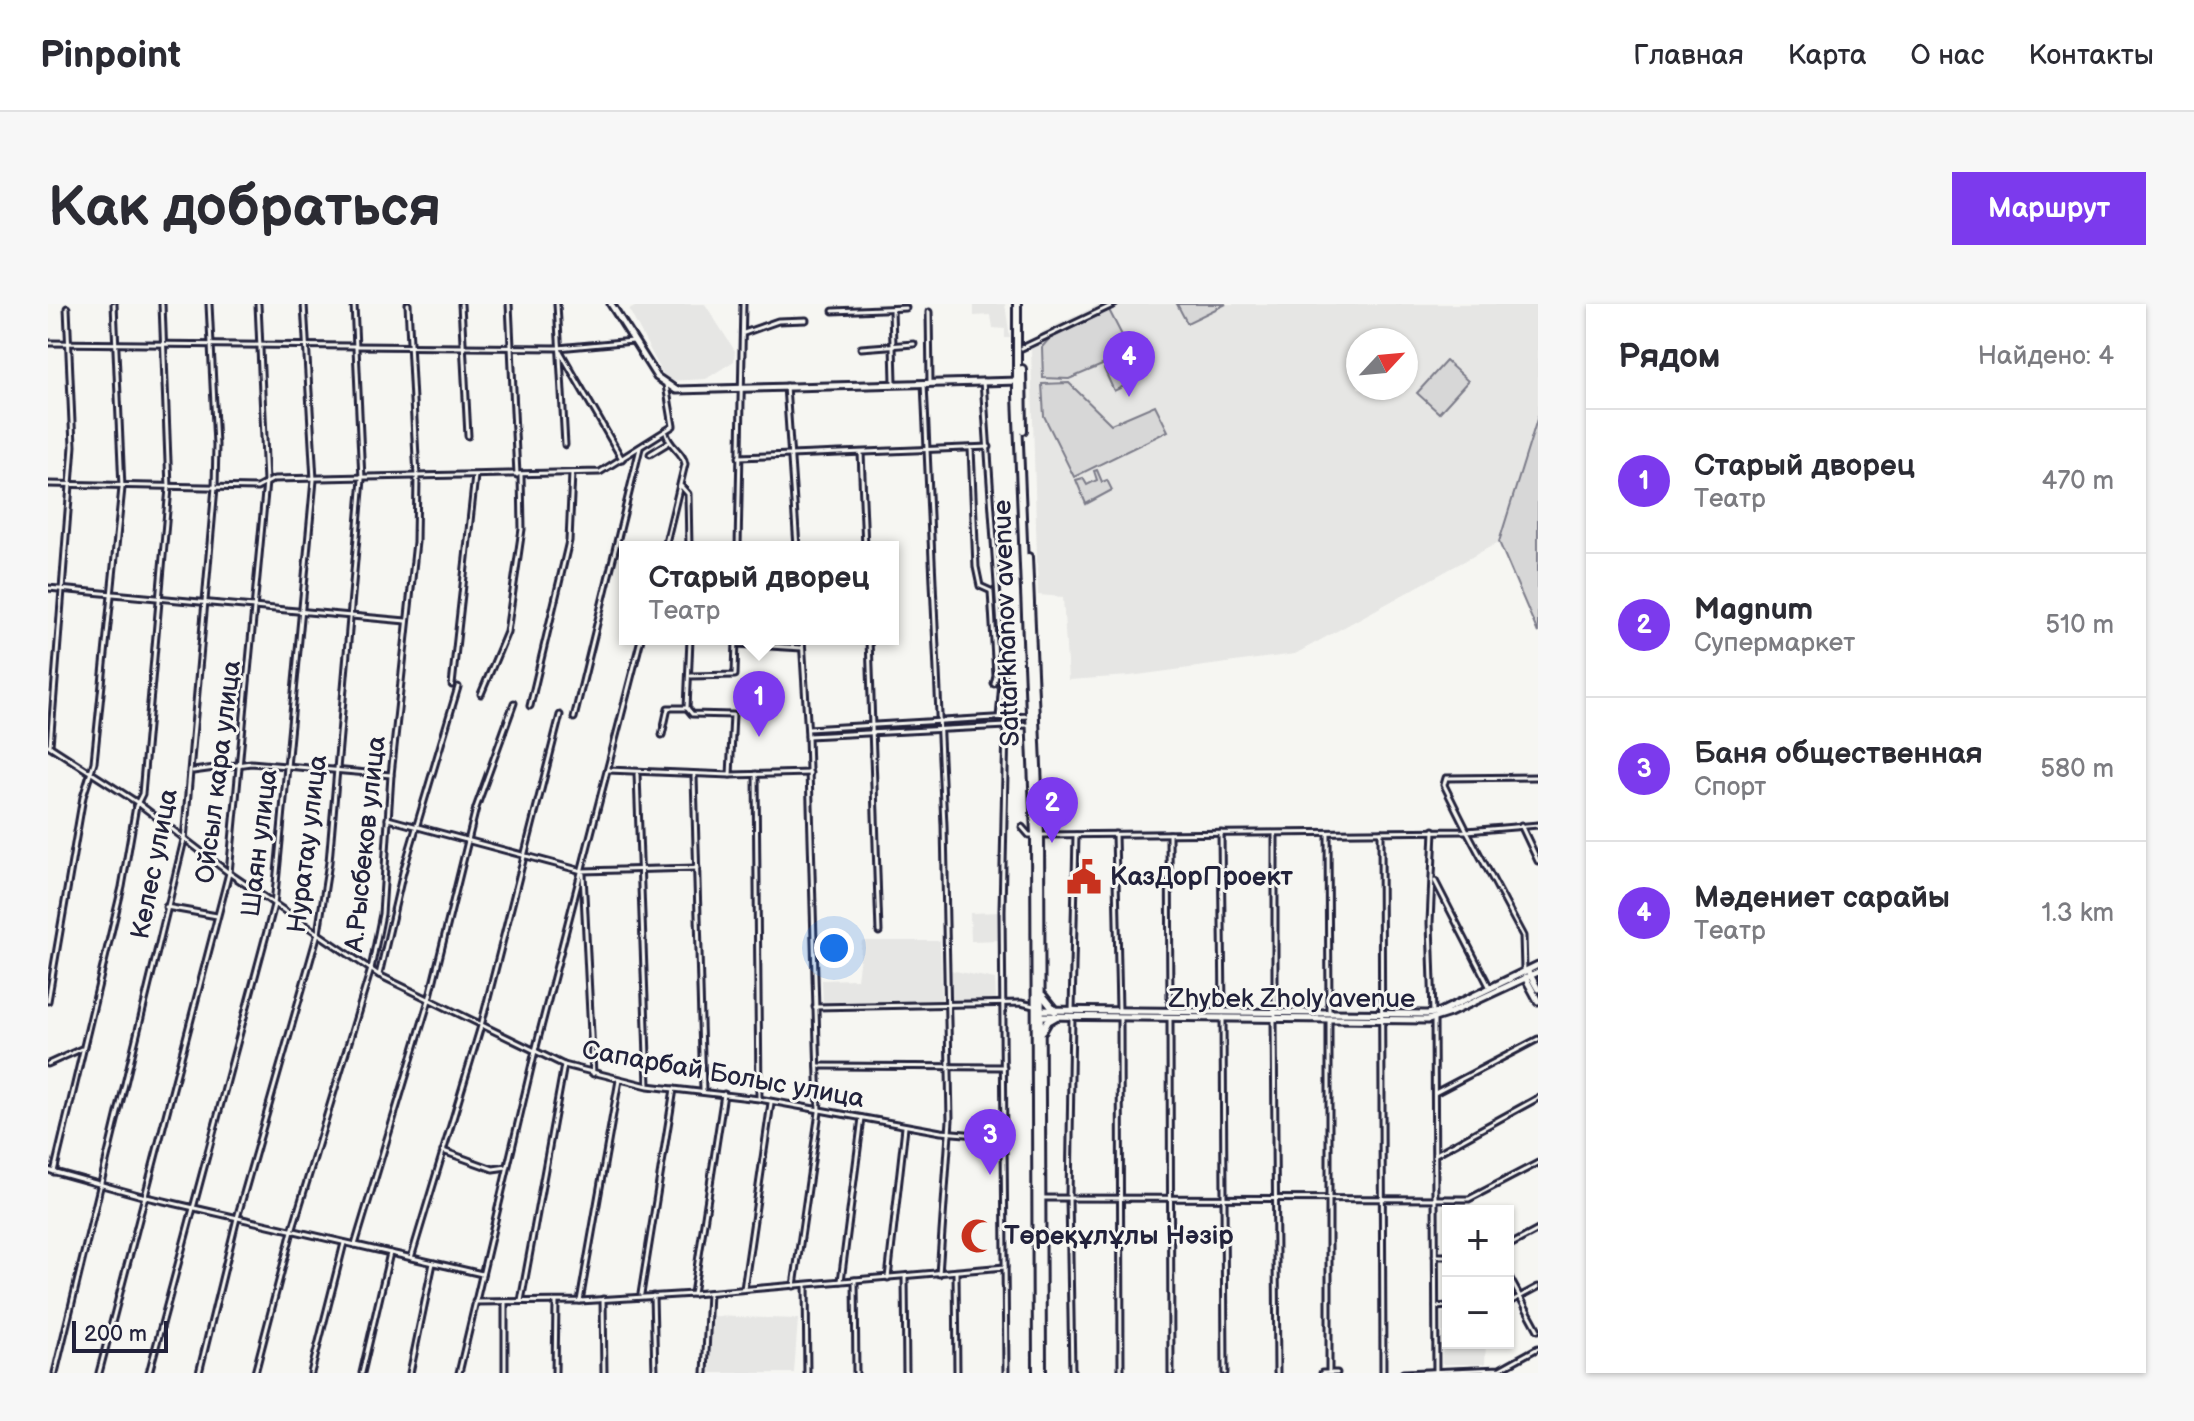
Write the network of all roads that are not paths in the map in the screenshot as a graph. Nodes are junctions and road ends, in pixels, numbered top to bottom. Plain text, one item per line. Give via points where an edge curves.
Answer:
1 (114, 304) edge
2 (162, 304) edge
3 (209, 304) edge
4 (258, 304) edge
5 (304, 304) edge
6 (354, 304) edge
7 (408, 304) edge
8 (461, 304) edge
9 (509, 304) edge
10 (557, 304) edge
11 (611, 304) edge
12 (743, 304) edge
13 (1019, 304) edge
14 (1115, 304) edge
15 (67, 308) dead end
16 (906, 308) dead end
17 (892, 309) junction
18 (833, 311) dead end
19 (929, 312) dead end
20 (806, 320) dead end
21 (743, 333) junction
22 (633, 341) junction
23 (48, 343) edge
24 (69, 343) junction
25 (163, 343) junction
26 (116, 344) junction
27 (914, 344) dead end
28 (212, 345) junction
29 (259, 345) junction
30 (356, 345) junction
31 (893, 345) junction
32 (307, 346) junction
33 (411, 346) junction
34 (463, 347) junction
35 (511, 348) junction
36 (558, 348) junction
37 (861, 348) dead end
38 (1022, 348) junction
39 (983, 381) junction
40 (1019, 381) junction
41 (894, 382) junction
42 (927, 382) junction
43 (666, 385) junction
44 (786, 386) junction
45 (741, 387) junction
46 (666, 433) junction
47 (468, 436) dead end
48 (668, 443) junction
49 (565, 445) dead end
50 (989, 447) junction
51 (640, 448) junction
52 (971, 448) junction
53 (928, 449) junction
54 (861, 453) junction
55 (650, 454) dead end
56 (792, 455) junction
57 (739, 457) junction
58 (622, 459) junction
59 (572, 473) junction
60 (519, 475) junction
61 (475, 476) junction
62 (417, 477) junction
63 (362, 479) junction
64 (314, 480) junction
65 (266, 482) junction
66 (48, 484) edge
67 (71, 486) junction
68 (681, 486) junction
69 (215, 487) junction
70 (122, 488) junction
71 (169, 488) junction
72 (667, 541) edge
73 (689, 541) edge
74 (738, 541) edge
75 (797, 541) edge
76 (865, 541) edge
77 (48, 588) edge
78 (63, 589) junction
79 (112, 594) junction
80 (160, 599) junction
81 (205, 603) junction
82 (254, 608) junction
83 (302, 613) junction
84 (350, 616) junction
85 (406, 621) junction
86 (639, 645) edge
87 (690, 645) edge
88 (736, 645) edge
89 (769, 645) edge
90 (869, 645) edge
91 (802, 648) joint
92 (691, 676) junction
93 (994, 684) dead end
94 (452, 685) dead end
95 (458, 687) dead end
96 (481, 694) dead end
97 (514, 703) dead end
98 (530, 706) dead end
99 (687, 708) junction
100 (560, 715) dead end
101 (1033, 716) junction
102 (574, 718) dead end
103 (999, 718) junction
104 (940, 721) junction
105 (873, 725) junction
106 (1033, 725) junction
107 (1006, 726) junction
108 (808, 729) junction
109 (940, 730) junction
110 (873, 733) junction
111 (662, 735) dead end
112 (808, 736) junction
113 (49, 746) edge
114 (241, 763) junction
115 (289, 765) junction
116 (336, 769) junction
117 (608, 770) junction
118 (191, 772) junction
119 (92, 773) junction
120 (810, 773) junction
121 (637, 774) junction
122 (756, 774) junction
123 (391, 775) junction
124 (730, 775) junction
125 (694, 776) junction
126 (1538, 777) edge
127 (138, 803) junction
128 (388, 819) junction
129 (1521, 825) junction
130 (1538, 825) edge
131 (418, 827) junction
132 (1022, 827) dead end
133 (1434, 830) junction
134 (1467, 831) junction
135 (1381, 832) junction
136 (1221, 833) junction
137 (1275, 833) junction
138 (1328, 833) junction
139 (1115, 834) junction
140 (1169, 834) junction
141 (1038, 835) junction
142 (1076, 835) junction
143 (184, 840) junction
144 (468, 841) junction
145 (526, 855) junction
146 (1538, 861) edge
147 (697, 868) junction
148 (582, 871) junction
149 (638, 871) junction
150 (229, 873) junction
151 (1434, 878) junction
152 (274, 905) junction
153 (166, 907) junction
154 (217, 916) junction
155 (879, 932) dead end
156 (318, 933) junction
157 (1538, 965) edge
158 (371, 969) junction
159 (1526, 972) junction
160 (1538, 972) edge
161 (379, 975) junction
162 (1490, 988) junction
163 (1538, 989) edge
164 (1041, 991) junction
165 (429, 1000) junction
166 (48, 1001) edge
167 (1538, 1001) edge
168 (1003, 1003) junction
169 (946, 1006) junction
170 (815, 1007) junction
171 (1037, 1012) junction
172 (1055, 1014) junction
173 (1072, 1014) junction
174 (1119, 1015) junction
175 (1170, 1016) junction
176 (1433, 1016) junction
177 (1223, 1017) junction
178 (1380, 1017) junction
179 (1274, 1018) junction
180 (1329, 1018) junction
181 (481, 1026) junction
182 (1538, 1039) edge
183 (1039, 1042) junction
184 (82, 1049) junction
185 (535, 1051) junction
186 (48, 1064) edge
187 (564, 1065) junction
188 (818, 1066) junction
189 (949, 1067) junction
190 (1004, 1067) junction
191 (593, 1075) junction
192 (619, 1080) junction
193 (648, 1086) junction
194 (674, 1089) junction
195 (703, 1091) junction
196 (724, 1094) junction
197 (1434, 1094) junction
198 (1538, 1098) edge
199 (759, 1099) junction
200 (771, 1101) junction
201 (819, 1112) junction
202 (862, 1118) junction
203 (905, 1125) junction
204 (950, 1133) junction
205 (1003, 1137) junction
206 (443, 1151) junction
207 (1435, 1155) junction
208 (1538, 1163) edge
209 (507, 1167) junction
210 (48, 1170) edge
211 (54, 1172) junction
212 (99, 1185) junction
213 (145, 1197) junction
214 (1069, 1197) junction
215 (1039, 1198) junction
216 (1121, 1199) junction
217 (1171, 1199) junction
218 (1434, 1199) junction
219 (1276, 1200) junction
220 (1329, 1200) junction
221 (1381, 1200) junction
222 (1224, 1201) junction
223 (193, 1208) junction
224 (237, 1218) junction
225 (1538, 1230) edge
226 (292, 1231) junction
227 (344, 1243) junction
228 (1514, 1243) edge
229 (355, 1245) junction
230 (390, 1253) junction
231 (1435, 1256) junction
232 (1442, 1256) edge
233 (411, 1258) junction
234 (433, 1263) junction
235 (1005, 1267) junction
236 (956, 1272) junction
237 (482, 1274) junction
238 (939, 1274) junction
239 (905, 1277) junction
240 (1509, 1277) edge
241 (888, 1278) junction
242 (855, 1280) junction
243 (841, 1281) junction
244 (806, 1285) junction
245 (794, 1286) junction
246 (1538, 1287) edge
247 (744, 1289) junction
248 (709, 1293) junction
249 (693, 1294) junction
250 (641, 1296) junction
251 (653, 1296) junction
252 (1520, 1297) junction
253 (603, 1299) junction
254 (1514, 1300) edge
255 (580, 1301) junction
256 (475, 1302) junction
257 (505, 1302) junction
258 (521, 1302) junction
259 (556, 1302) junction
260 (1442, 1306) edge
261 (1436, 1307) junction
262 (1538, 1330) edge
263 (1538, 1348) edge
264 (1436, 1372) edge
265 (55, 1373) edge
266 (99, 1373) edge
267 (149, 1373) edge
268 (199, 1373) edge
269 (255, 1373) edge
270 (311, 1373) edge
271 (362, 1373) edge
272 (410, 1373) edge
273 (459, 1373) edge
274 (505, 1373) edge
275 (555, 1373) edge
276 (604, 1373) edge
277 (655, 1373) edge
278 (705, 1373) edge
279 (807, 1373) edge
280 (856, 1373) edge
281 (906, 1373) edge
282 (957, 1373) edge
283 (1006, 1373) edge
284 (1040, 1373) edge
285 (1072, 1373) edge
286 (1121, 1373) edge
287 (1171, 1373) edge
288 (1225, 1373) edge
289 (1277, 1373) edge
290 (1322, 1373) edge
291 (1329, 1373) edge
292 (1337, 1373) edge
293 (1383, 1373) edge
294 (1403, 1373) edge

1 - 26 street
2 - 25 street
3 - 28 street, Келес улица
4 - 29 street, Ойсыл кара улица
5 - 32 street, Шаян улица
6 - 30 street, Нуратау улица
7 - 33 street, А.Рысбеков улица
8 - 34 street
9 - 35 street
10 - 36 street
11 - 22 street
12 - 21 street
13 - 38 main road, Sattarkhanov avenue
13 - 40 main road, Sattarkhanov avenue
14 - 38 street
15 - 24 street
16 - 17 street
17 - 18 street
17 - 31 street
19 - 42 street
20 - 21 street via 778,321
21 - 45 street
22 - 36 street
22 - 43 street
23 - 24 street
24 - 26 street
24 - 67 street
25 - 26 street
25 - 28 street
25 - 71 street
26 - 70 street
27 - 31 street
28 - 29 street
28 - 69 street, Келес улица
29 - 32 street
29 - 65 street, Ойсыл кара улица
30 - 32 street
30 - 33 street
30 - 63 street, Нуратау улица
31 - 37 street
31 - 41 street
32 - 64 street, Шаян улица
33 - 34 street
33 - 62 street, А.Рысбеков улица
34 - 35 street
34 - 47 street
35 - 36 street
35 - 60 street
36 - 49 street
36 - 58 street
38 - 40 main road, Sattarkhanov avenue
39 - 40 street
39 - 42 street
39 - 50 street
40 - 101 main road, Sattarkhanov avenue
41 - 42 street
41 - 44 street
42 - 53 street
43 - 45 street via 676,390
43 - 46 street via 674,418
44 - 45 street
44 - 56 street
45 - 57 street
46 - 48 street
46 - 51 street
48 - 55 street
48 - 68 street via 685,462
50 - 52 street
50 - 103 street via 1003,671
51 - 58 street
51 - 102 street
52 - 53 street
52 - 93 street via 976,567 980,586 991,591
53 - 54 street
53 - 104 street
54 - 56 street
54 - 76 street
56 - 57 street
56 - 75 street
57 - 74 street
58 - 59 street via 600,472
59 - 60 street
59 - 98 street via 569,541
60 - 61 street
60 - 96 street via 522,529 507,632
61 - 62 street
61 - 94 street
62 - 63 street
62 - 85 street, А.Рысбеков улица
63 - 64 street
63 - 84 street, Нуратау улица
64 - 65 street
64 - 83 street, Шаян улица
65 - 69 street via 257,488
65 - 82 street, Ойсыл кара улица
66 - 67 street
67 - 70 street
67 - 78 street
68 - 72 street
68 - 73 street via 688,494
69 - 71 street
69 - 81 street, Келес улица
70 - 71 street
70 - 79 street
71 - 80 street
77 - 78 street
78 - 79 street
78 - 113 street
79 - 80 street
79 - 119 street
80 - 81 street
80 - 127 street
81 - 82 street
81 - 118 street, Келес улица
82 - 83 street
82 - 114 street, Ойсыл кара улица
83 - 84 street
83 - 115 street, Шаян улица
84 - 85 street
84 - 116 street, Нуратау улица
85 - 123 street, А.Рысбеков улица
86 - 117 street
87 - 92 street
88 - 92 street via 735,675
89 - 91 street
90 - 105 street
91 - 108 street
92 - 99 street
95 - 131 street
97 - 144 street
99 - 111 street via 668,708
99 - 124 street via 692,714 734,718
100 - 145 street
101 - 103 street
101 - 106 main road, Sattarkhanov avenue
103 - 104 street
104 - 105 street
104 - 109 street
105 - 108 street
105 - 110 street
106 - 107 street
106 - 141 main road, Sattarkhanov avenue
107 - 109 street
107 - 168 street
108 - 112 street
109 - 110 street
109 - 169 street
110 - 112 street
110 - 155 street
112 - 120 street
113 - 119 street, Сапарбай Болыс улица
114 - 115 street
114 - 118 street
114 - 150 street, Ойсыл кара улица
115 - 116 street
115 - 152 street, Шаян улица
116 - 123 street
116 - 156 street, Нуратау улица
117 - 121 street
117 - 148 street
118 - 143 street, Келес улица
119 - 127 street, Сапарбай Болыс улица
119 - 166 street via 83,797
120 - 122 street
120 - 170 street
121 - 125 street
121 - 149 street
122 - 124 street
122 - 199 street
123 - 128 street, А.Рысбеков улица
124 - 125 street
125 - 147 street
126 - 134 street via 1446,778 1444,785
127 - 143 street, Сапарбай Болыс улица
127 - 184 street
128 - 131 street
128 - 158 street, А.Рысбеков улица via 382,914
129 - 130 street
129 - 134 street
129 - 146 street
131 - 144 street
131 - 161 street
132 - 141 street via 1029,835
133 - 134 street
133 - 135 street
133 - 151 street
134 - 159 street via 1523,936
135 - 138 street
135 - 178 street
136 - 137 street
136 - 140 street
136 - 177 street
137 - 138 street
137 - 179 street
138 - 180 street
139 - 140 street
139 - 142 street
139 - 174 street
140 - 175 street
141 - 142 street
141 - 164 main road, Sattarkhanov avenue
141 - 171 main road, Sattarkhanov avenue
142 - 173 street
143 - 150 street, Сапарбай Болыс улица
143 - 153 street, Келес улица
144 - 145 street
144 - 165 street
145 - 148 street
145 - 181 street
147 - 149 street
147 - 195 street
148 - 149 street
148 - 185 street
148 - 191 street
149 - 193 street
150 - 152 street, Сапарбай Болыс улица
150 - 154 street, Ойсыл кара улица
151 - 162 street
151 - 176 street
152 - 156 street, Сапарбай Болыс улица
152 - 223 street, Шаян улица
153 - 154 street
153 - 212 street, Келес улица
154 - 213 street, Ойсыл кара улица
156 - 158 street, Сапарбай Болыс улица
156 - 224 street, Нуратау улица
157 - 159 street, Zhybek Zholy avenue
158 - 161 street, Сапарбай Болыс улица
158 - 226 street, А.Рысбеков улица
159 - 160 street, Zhybek Zholy avenue
159 - 162 street, Zhybek Zholy avenue
159 - 163 street
159 - 167 street
159 - 176 street, Zhybek Zholy avenue
161 - 165 street, Сапарбай Болыс улица
162 - 176 street, Zhybek Zholy avenue
164 - 171 main road, Sattarkhanov avenue
164 - 172 main road
165 - 181 street, Сапарбай Болыс улица
165 - 229 street
168 - 169 street
168 - 171 street
168 - 190 street
169 - 170 street
169 - 189 street
170 - 188 street
171 - 172 street, Zhybek Zholy avenue
171 - 183 main road, Sattarkhanov avenue
172 - 173 street, Zhybek Zholy avenue
172 - 183 main road
173 - 174 street, Zhybek Zholy avenue
173 - 214 street
174 - 175 street, Zhybek Zholy avenue
174 - 216 street
175 - 177 street, Zhybek Zholy avenue
175 - 217 street
176 - 178 street, Zhybek Zholy avenue
176 - 197 street
177 - 179 street, Zhybek Zholy avenue
177 - 222 street
178 - 180 street, Zhybek Zholy avenue
178 - 221 street
179 - 180 street, Zhybek Zholy avenue
179 - 219 street
180 - 220 street
181 - 185 street, Сапарбай Болыс улица
181 - 206 street
182 - 197 street
183 - 215 main road, Sattarkhanov avenue
184 - 186 street
184 - 211 street
185 - 187 street, Сапарбай Болыс улица
185 - 209 street
187 - 191 street, Сапарбай Болыс улица
187 - 258 street
188 - 189 street
188 - 201 street
189 - 190 street
189 - 204 street
190 - 205 street
191 - 192 street, Сапарбай Болыс улица
192 - 193 street, Сапарбай Болыс улица
192 - 255 street
193 - 194 street, Сапарбай Болыс улица
194 - 195 street, Сапарбай Болыс улица
194 - 250 street
195 - 196 street, Сапарбай Болыс улица
196 - 199 street, Сапарбай Болыс улица
196 - 249 street
197 - 207 street
198 - 207 street
199 - 200 street, Сапарбай Болыс улица
200 - 201 street, Сапарбай Болыс улица
200 - 247 street
201 - 202 street, Сапарбай Болыс улица
201 - 245 street
202 - 203 street, Сапарбай Болыс улица
202 - 243 street
203 - 204 street, Сапарбай Болыс улица
203 - 241 street
204 - 205 street, Сапарбай Болыс улица
204 - 238 street
205 - 235 street
206 - 209 street via 493,1169
206 - 233 street
207 - 218 street
208 - 218 street via 1476,1198
209 - 237 street
210 - 211 street
211 - 212 street
212 - 213 street
212 - 265 street, Келес улица
213 - 223 street
213 - 266 street, Ойсыл кара улица
214 - 215 street
214 - 216 street
214 - 285 street
215 - 284 main road, Sattarkhanov avenue
216 - 217 street
216 - 286 street
217 - 222 street
217 - 287 street
218 - 221 street
218 - 231 street
219 - 220 street
219 - 222 street
219 - 289 street
220 - 221 street
220 - 291 street
221 - 293 street
222 - 288 street
223 - 224 street
223 - 267 street, Шаян улица
224 - 226 street
224 - 268 street, Нуратау улица
225 - 228 street
226 - 227 street
226 - 269 street, А.Рысбеков улица
227 - 229 street
227 - 270 street
229 - 230 street
230 - 233 street
230 - 271 street
231 - 232 street
231 - 261 street
233 - 234 street
234 - 237 street
234 - 272 street
235 - 236 street
235 - 283 street
236 - 238 street
236 - 282 street
237 - 256 street
238 - 239 street
239 - 241 street
239 - 281 street
240 - 252 street
241 - 242 street
242 - 243 street
242 - 280 street
243 - 244 street
244 - 245 street
244 - 279 street
245 - 247 street
246 - 252 street
247 - 248 street
248 - 249 street
248 - 278 street
249 - 251 street
250 - 251 street
250 - 253 street
251 - 277 street
252 - 254 street
252 - 262 street
253 - 255 street
253 - 276 street
255 - 259 street
256 - 257 street
256 - 273 street
257 - 258 street
257 - 274 street
258 - 259 street
259 - 275 street
260 - 261 street
261 - 264 street
263 - 264 street via 1500,1369
264 - 294 street
290 - 291 street
291 - 292 street

